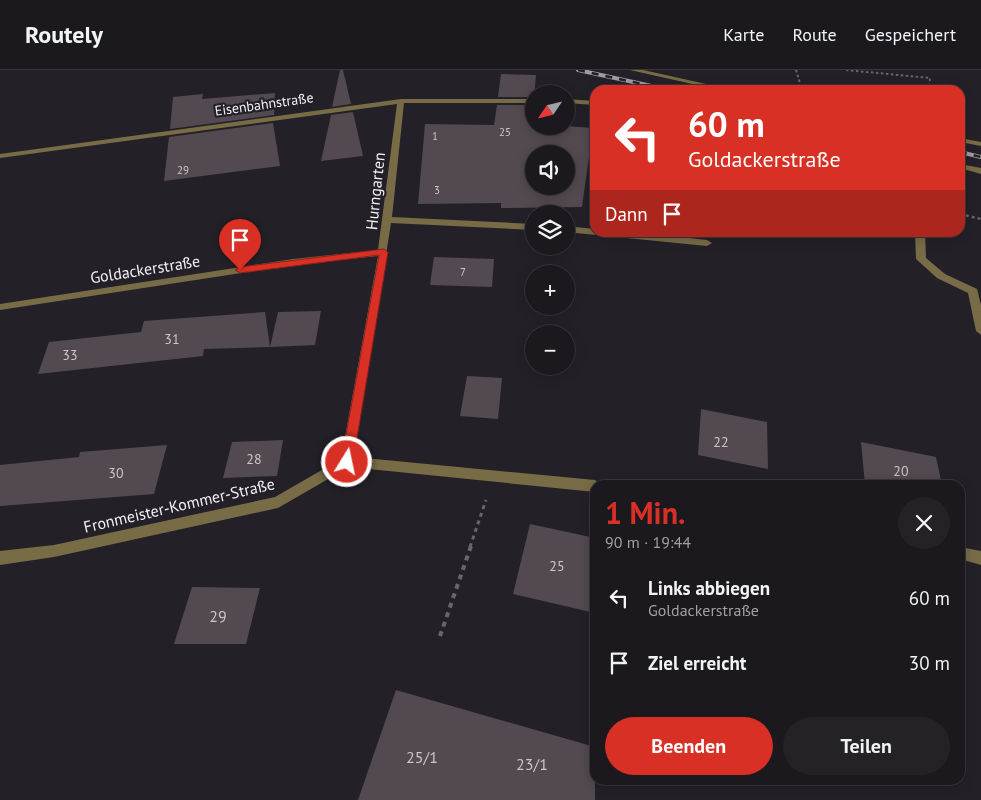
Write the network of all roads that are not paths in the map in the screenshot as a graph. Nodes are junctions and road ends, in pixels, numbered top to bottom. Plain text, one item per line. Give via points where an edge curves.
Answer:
1 (633, 70) edge
2 (704, 85) edge
3 (401, 101) junction
4 (525, 101) edge
5 (575, 102) edge
6 (590, 103) edge
7 (965, 141) edge
8 (981, 144) edge
9 (0, 156) edge
10 (965, 167) edge
11 (981, 171) edge
12 (388, 220) junction
13 (525, 226) edge
14 (575, 230) edge
15 (590, 231) edge
16 (650, 237) edge
17 (920, 237) edge
18 (707, 243) dead end
19 (384, 252) junction
20 (977, 292) edge
21 (0, 307) edge
22 (981, 331) edge
23 (347, 462) junction
24 (590, 486) edge
25 (965, 553) edge
26 (0, 558) edge
27 (981, 558) edge

1 - 2 street
3 - 4 street, Eisenbahnstraße
3 - 9 street, Eisenbahnstraße
3 - 12 street, Hurngarten
5 - 6 street
7 - 8 street
10 - 11 street
12 - 13 street
12 - 19 street, Hurngarten
14 - 15 street
16 - 18 street
17 - 20 street via 921,259 940,276
19 - 21 street, Goldackerstraße via 293,262
19 - 23 street, Hurngarten
20 - 22 street
23 - 24 street
23 - 26 street, Fronmeister-Kommer-Straße via 278,502 54,551
25 - 27 street

